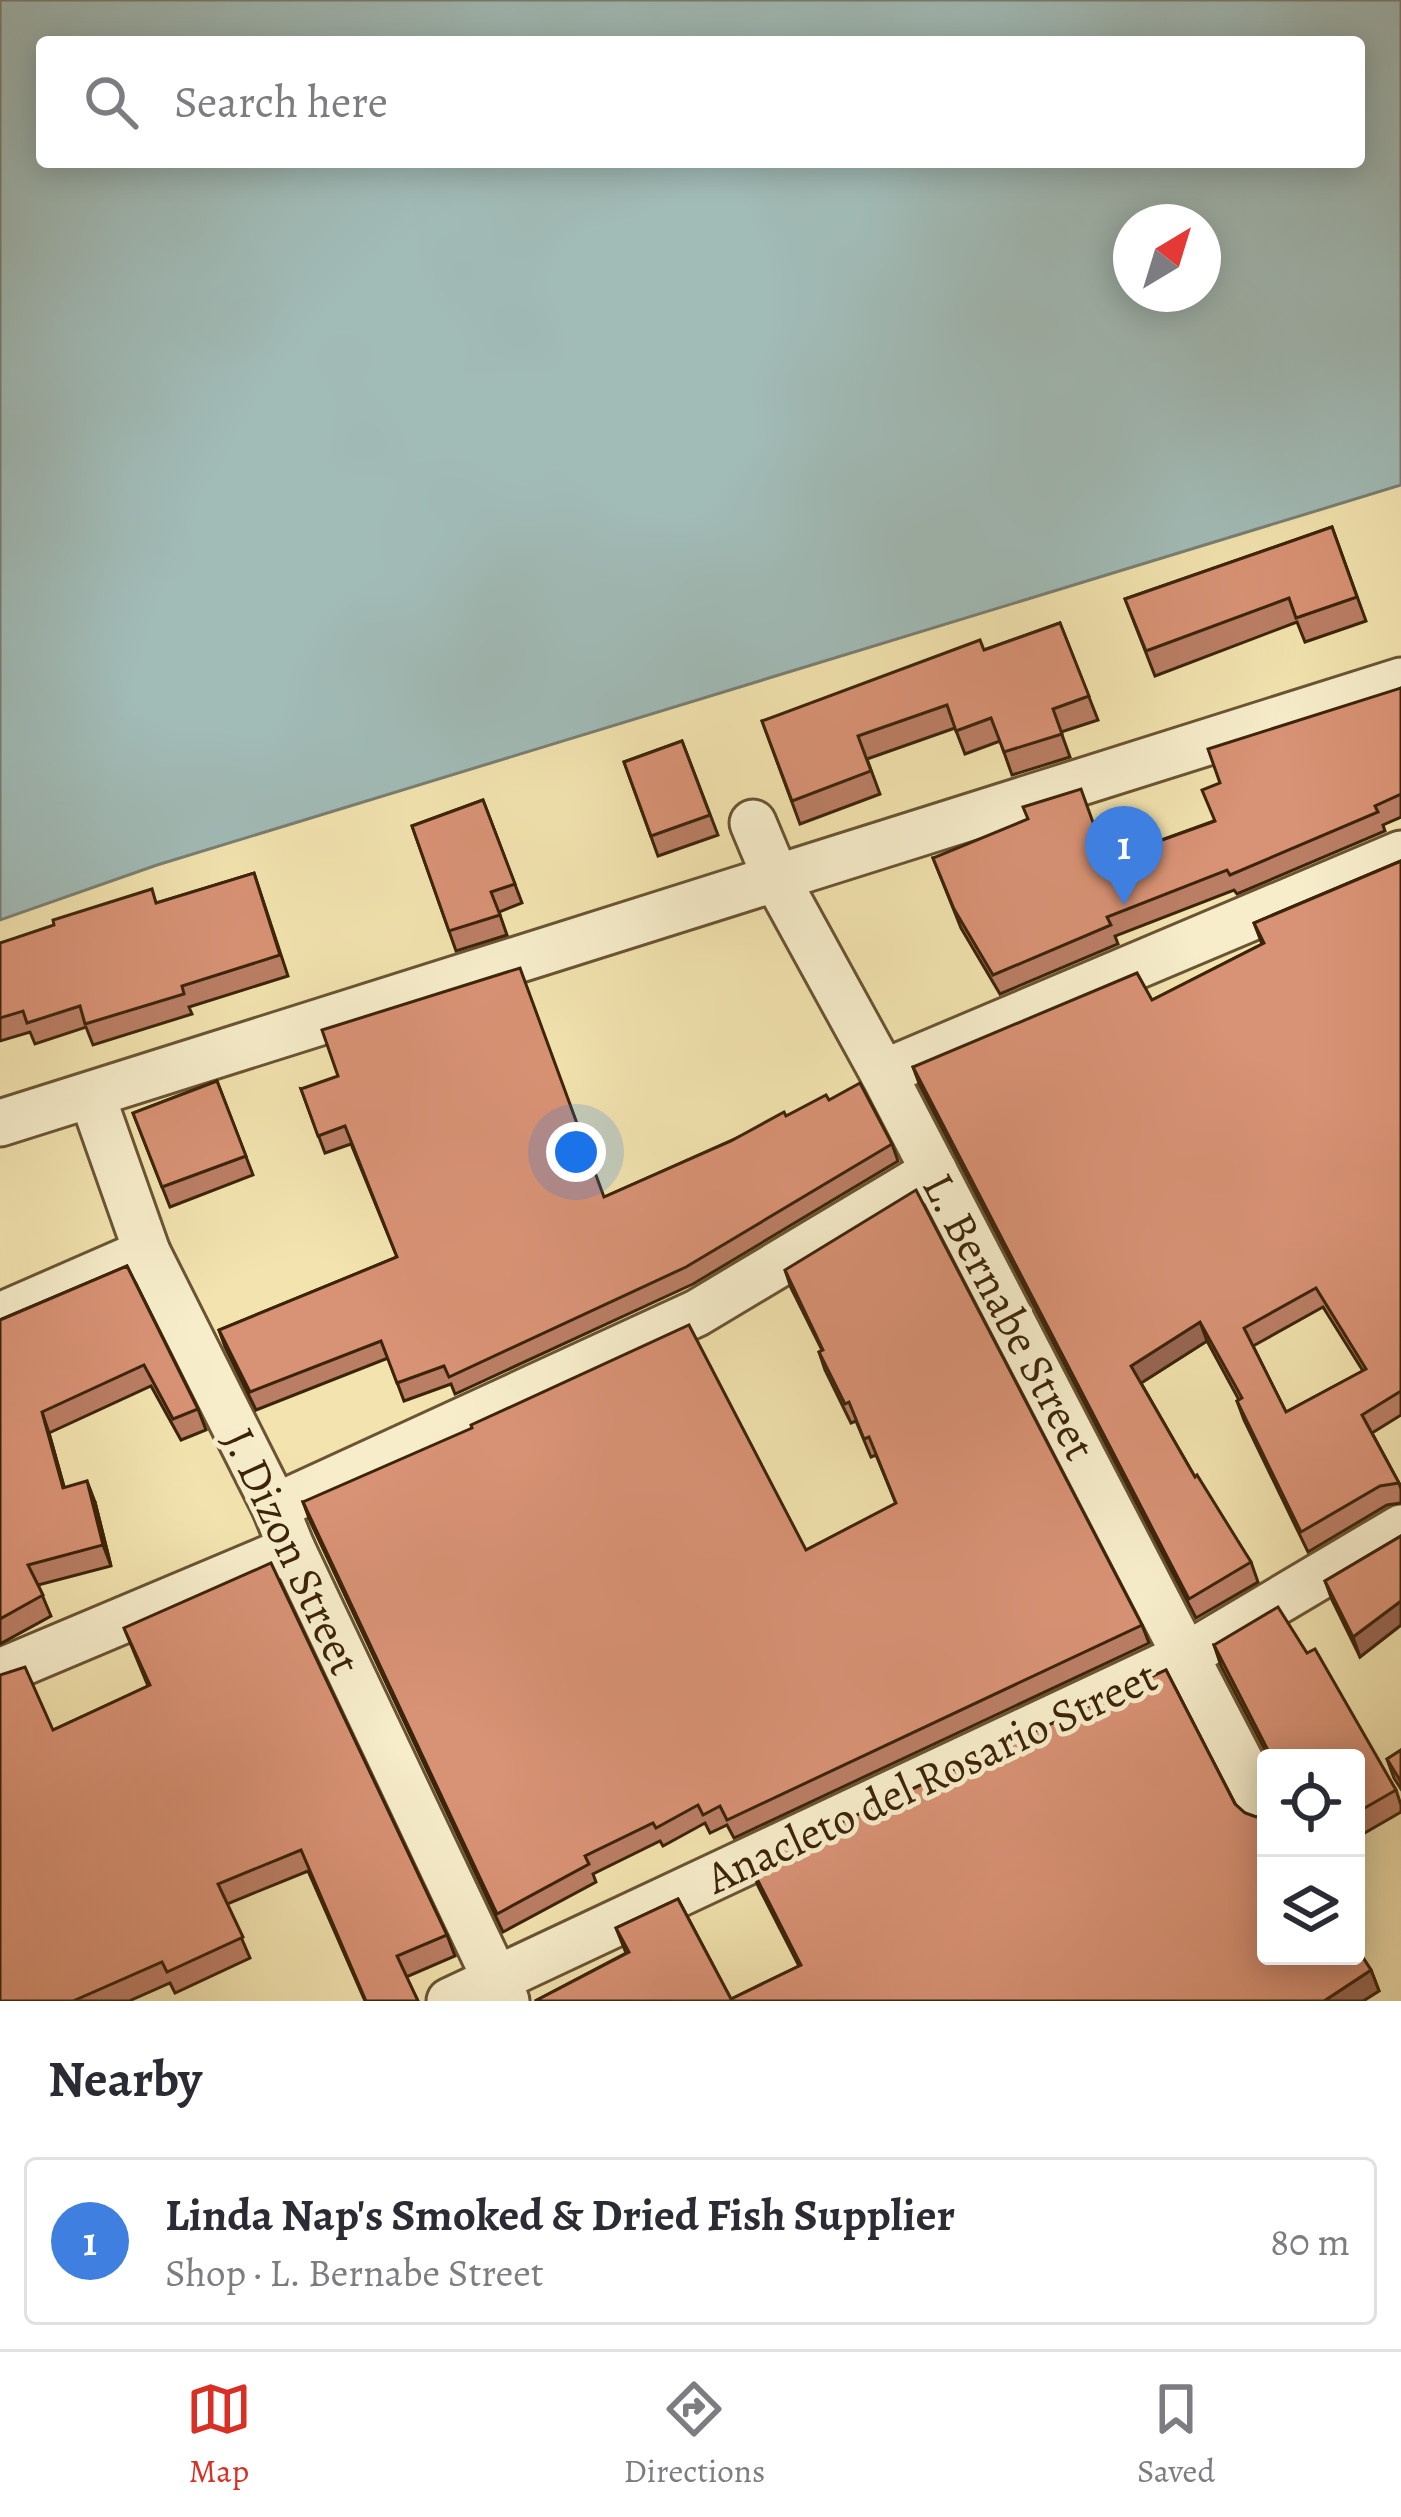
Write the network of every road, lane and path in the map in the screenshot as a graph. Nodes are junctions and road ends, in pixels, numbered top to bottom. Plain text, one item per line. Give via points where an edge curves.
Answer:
1 (1401, 681) edge
2 (753, 823) dead end
3 (1401, 854) edge
4 (776, 878) junction
5 (884, 1073) junction
6 (92, 1096) junction
7 (0, 1123) edge
8 (934, 1171) junction
9 (147, 1252) junction
10 (0, 1316) edge
11 (275, 1507) junction
12 (1401, 1528) edge
13 (292, 1549) junction
14 (1187, 1655) junction
15 (0, 1672) edge
16 (1257, 1793) edge
17 (501, 1991) edge
18 (449, 2001) edge

1 - 4 street
2 - 4 street, L. Bernabe Street
3 - 5 street
4 - 5 street, L. Bernabe Street
4 - 6 street
5 - 8 street, L. Bernabe Street
6 - 7 street
6 - 9 street, J. Dizon Street
8 - 11 street via 697,1312
8 - 14 street, L. Bernabe Street
9 - 10 street
9 - 11 street, J. Dizon Street
11 - 13 street, J. Dizon Street
12 - 14 street, Anacleto del Rosario Street
13 - 15 street
13 - 17 street, J. Dizon Street
14 - 16 street, L. Bernabe Street
14 - 17 street, Anacleto del Rosario Street
17 - 18 street, Anacleto del Rosario Street

